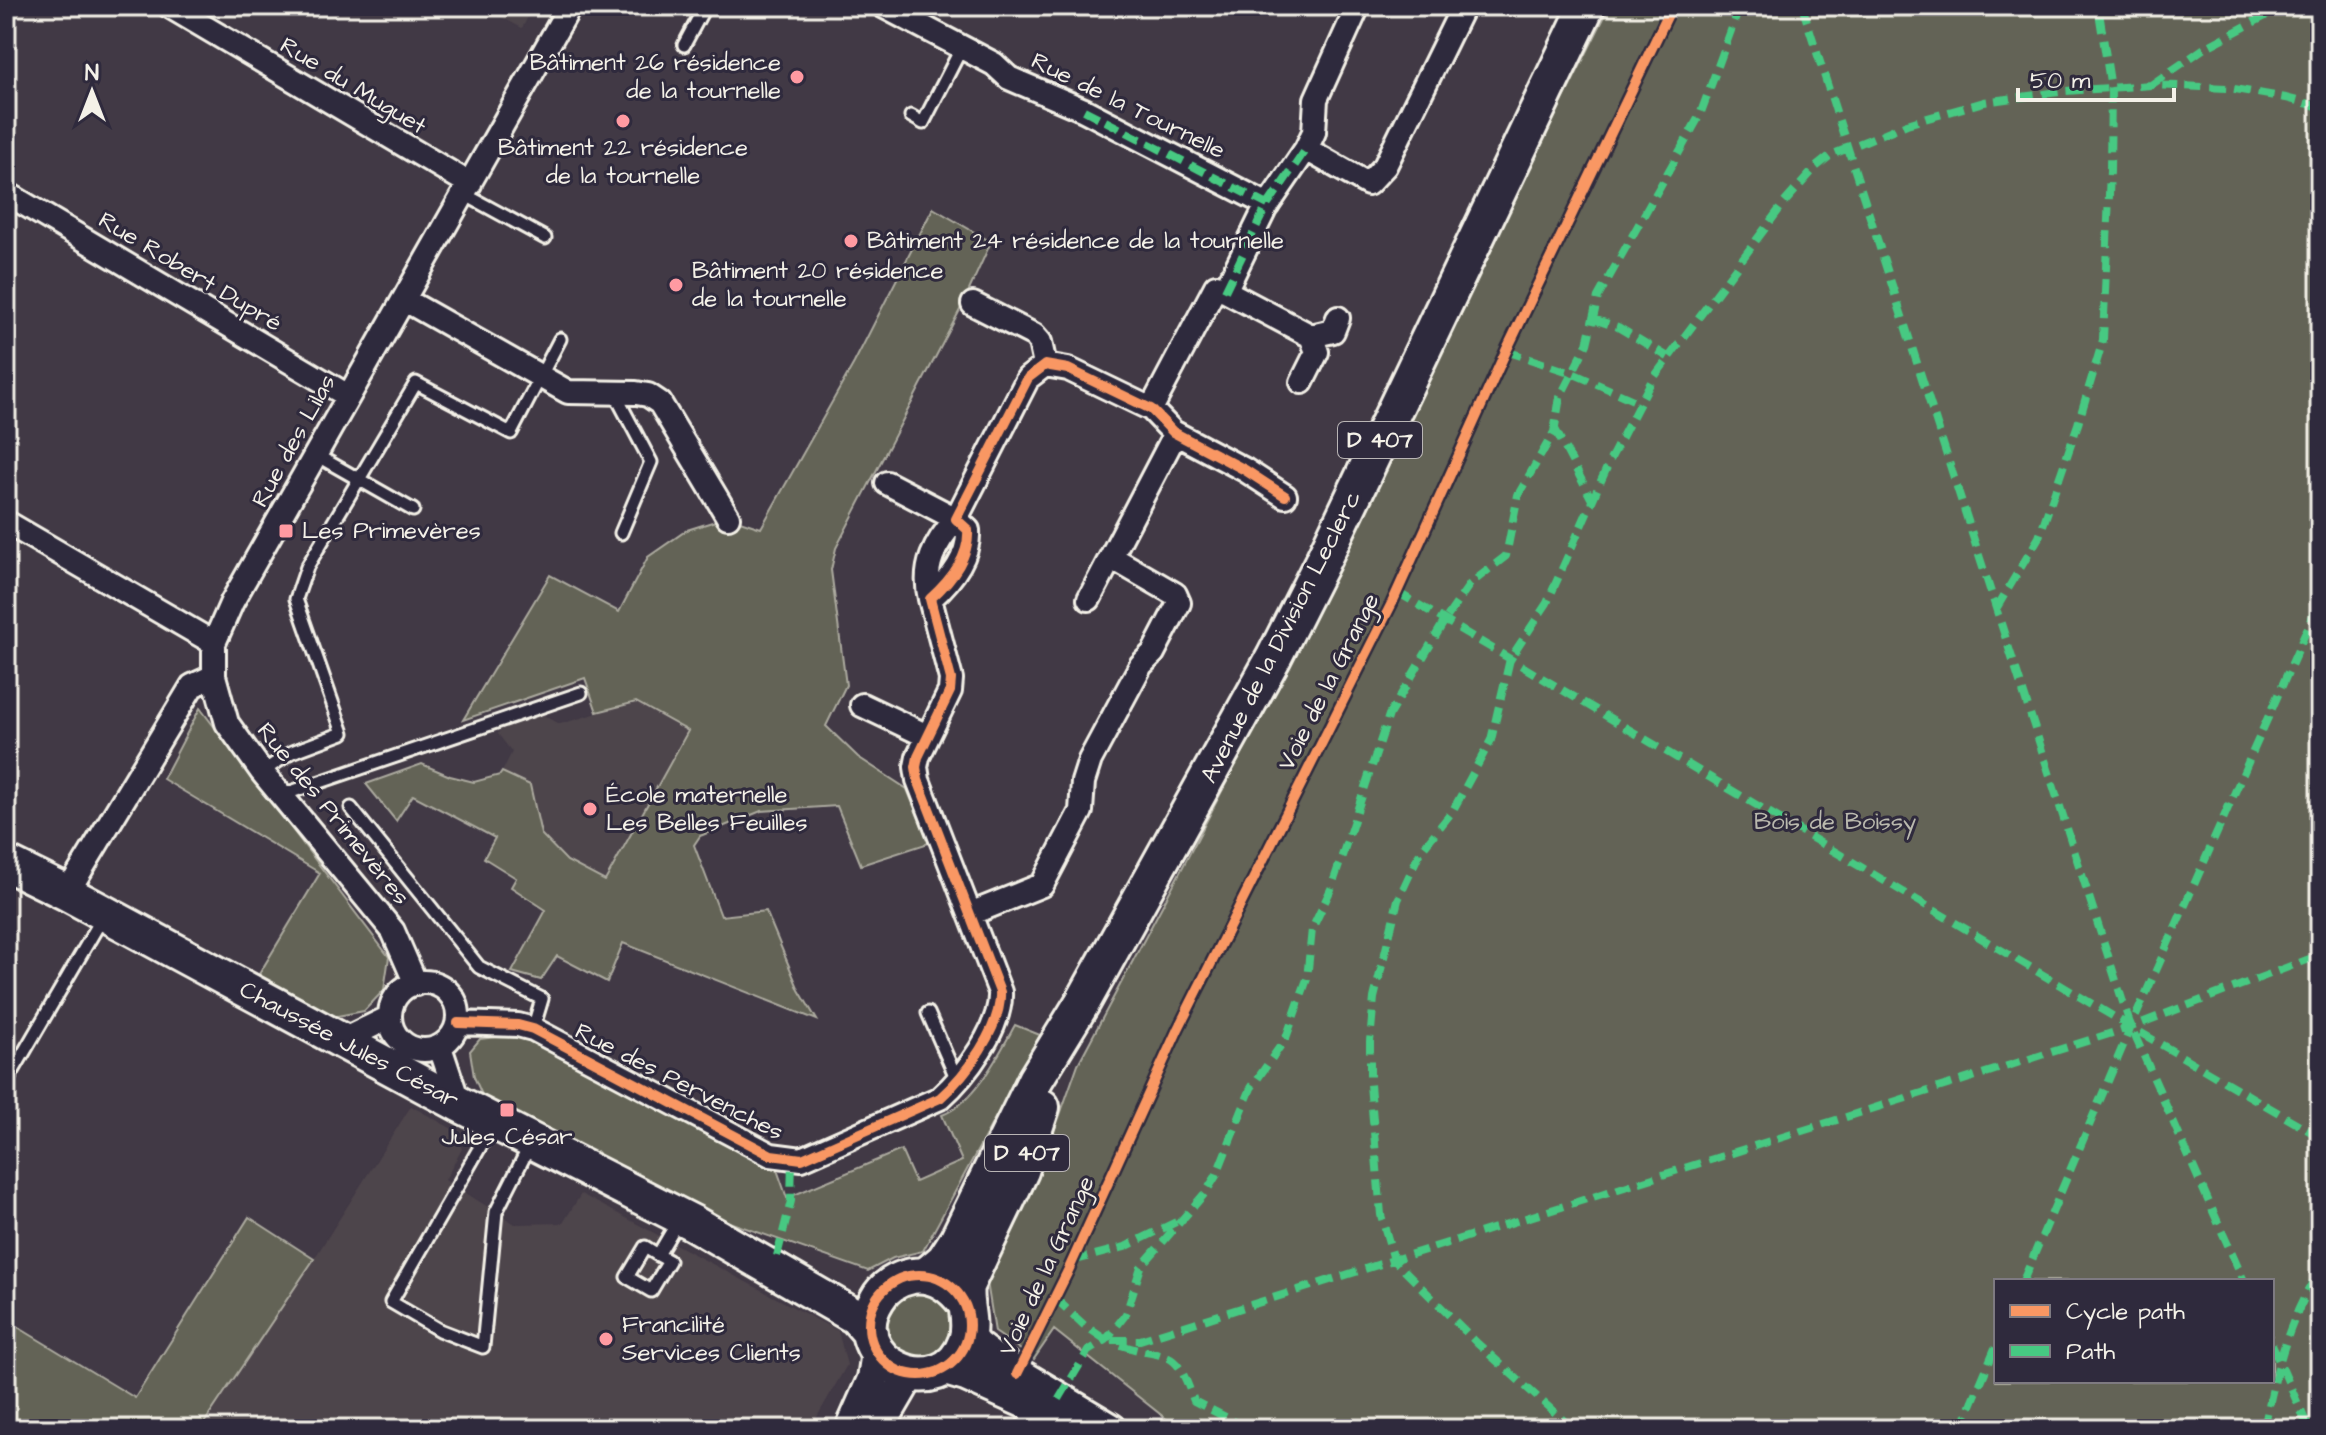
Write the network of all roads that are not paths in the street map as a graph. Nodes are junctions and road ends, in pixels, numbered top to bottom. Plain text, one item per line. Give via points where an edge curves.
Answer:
1 (169, 6) edge
2 (570, 6) edge
3 (705, 6) edge
4 (883, 6) edge
5 (1358, 6) edge
6 (1460, 6) edge
7 (1587, 6) edge
8 (684, 45) dead end
9 (962, 47) junction
10 (911, 116) dead end
11 (1306, 149) junction
12 (467, 189) junction
13 (6, 193) edge
14 (1267, 207) junction
15 (545, 238) dead end
16 (1225, 291) junction
17 (405, 300) junction
18 (973, 304) dead end
19 (1338, 318) dead end
20 (1311, 336) junction
21 (560, 339) dead end
22 (1045, 365) junction
23 (541, 379) junction
24 (1302, 382) dead end
25 (615, 394) junction
26 (348, 396) junction
27 (1151, 409) junction
28 (1173, 432) junction
29 (316, 455) junction
30 (359, 479) junction
31 (887, 483) dead end
32 (1285, 496) dead end
33 (413, 510) dead end
34 (728, 517) dead end
35 (956, 519) junction
36 (6, 522) edge
37 (621, 533) dead end
38 (1111, 557) junction
39 (1089, 599) dead end
40 (214, 643) junction
41 (214, 676) junction
42 (581, 693) dead end
43 (862, 705) dead end
44 (927, 736) junction
45 (262, 772) junction
46 (282, 795) junction
47 (351, 808) dead end
48 (6, 863) edge
49 (67, 893) junction
50 (105, 914) junction
51 (970, 914) junction
52 (416, 984) junction
53 (1084, 1000) junction
54 (928, 1013) dead end
55 (390, 1017) junction
56 (458, 1023) junction
57 (533, 1029) junction
58 (343, 1040) junction
59 (440, 1047) junction
60 (958, 1082) junction
61 (6, 1083) edge
62 (459, 1104) junction
63 (495, 1122) junction
64 (532, 1142) junction
65 (687, 1220) junction
66 (658, 1255) dead end
67 (925, 1276) junction
68 (884, 1290) junction
69 (966, 1319) junction
70 (874, 1343) junction
71 (926, 1372) junction
72 (1027, 1418) edge
73 (851, 1429) edge
74 (878, 1429) edge
75 (1087, 1429) edge
76 (1111, 1429) edge

1 - 12 street, Rue du Muguet
2 - 12 street, Rue des Lilas
3 - 8 lane
4 - 9 street, Rue de la Tournelle
5 - 11 street via 1316,99 1314,132
6 - 11 street via 1385,166 1368,184
7 - 53 main road, Avenue de la Division Leclerc / D 407 via 1249,707
9 - 10 lane via 923,123
9 - 14 street, Rue de la Tournelle via 1009,78 1084,110
11 - 14 street
12 - 15 lane
12 - 17 street, Rue des Lilas
13 - 26 street, Rue Robert Dupré
14 - 16 street
16 - 20 street
16 - 27 street via 1216,286
17 - 23 street
17 - 26 street, Rue des Lilas
18 - 22 street via 1034,335
19 - 20 street via 1333,331
20 - 24 street via 1317,352
21 - 23 lane
22 - 27 street via 1068,369
22 - 35 street via 1028,378
23 - 25 street via 568,392
23 - 30 lane via 511,433 416,383
25 - 34 street via 648,395 660,403
25 - 37 lane via 651,462
26 - 29 street, Rue des Lilas
27 - 28 street
28 - 32 street
28 - 38 street
29 - 30 lane
29 - 40 street, Rue des Lilas
30 - 33 lane
30 - 45 lane via 307,567 296,599 343,733 292,752
31 - 35 street
35 - 44 street via 968,530 967,549 949,582 930,599 950,691
36 - 40 street
38 - 39 street
38 - 51 street via 1175,594 1179,603 1090,760 1081,811 1042,885
40 - 41 street, Rue des Lilas
41 - 45 street, Rue des Primevères via 227,723
41 - 49 street via 192,686
42 - 46 lane
43 - 44 street
44 - 51 street via 918,757 918,780
45 - 46 street, Rue des Primevères
46 - 52 street, Rue des Primevères via 393,931
47 - 57 lane via 479,967 542,999
48 - 49 main road, Chaussée Jules César
49 - 50 main road, Chaussée Jules César
50 - 58 main road, Chaussée Jules César
50 - 61 lane
51 - 60 street, Rue des Pervenches via 1000,992 999,1014
52 - 55 street via 400,992
52 - 56 street via 444,989 456,1003
53 - 67 main road, Avenue de la Division Leclerc / D 407 via 1035,1080 950,1253
53 - 69 main road, Avenue de la Division Leclerc / D 407 via 1021,1171 966,1286
54 - 60 lane
55 - 58 street
55 - 59 street via 392,1029 407,1046
56 - 57 street, Rue des Pervenches
56 - 59 street
57 - 60 street, Rue des Pervenches via 771,1155 802,1159 940,1098
58 - 62 main road, Chaussée Jules César
59 - 62 street
62 - 63 main road, Chaussée Jules César
63 - 64 main road, Chaussée Jules César
63 - 64 lane via 391,1302 439,1330 483,1347 496,1212
64 - 65 main road, Chaussée Jules César
65 - 66 lane
65 - 68 main road, Chaussée Jules César via 850,1286
65 - 70 main road, Chaussée Jules César via 856,1317
67 - 68 main road via 903,1278
67 - 69 main road via 948,1285
68 - 70 main road via 871,1312
69 - 71 main road via 960,1354
69 - 76 street via 976,1346 989,1356
70 - 71 main road via 891,1367
70 - 73 street via 873,1379
71 - 72 street via 966,1376
71 - 74 street
72 - 75 street

